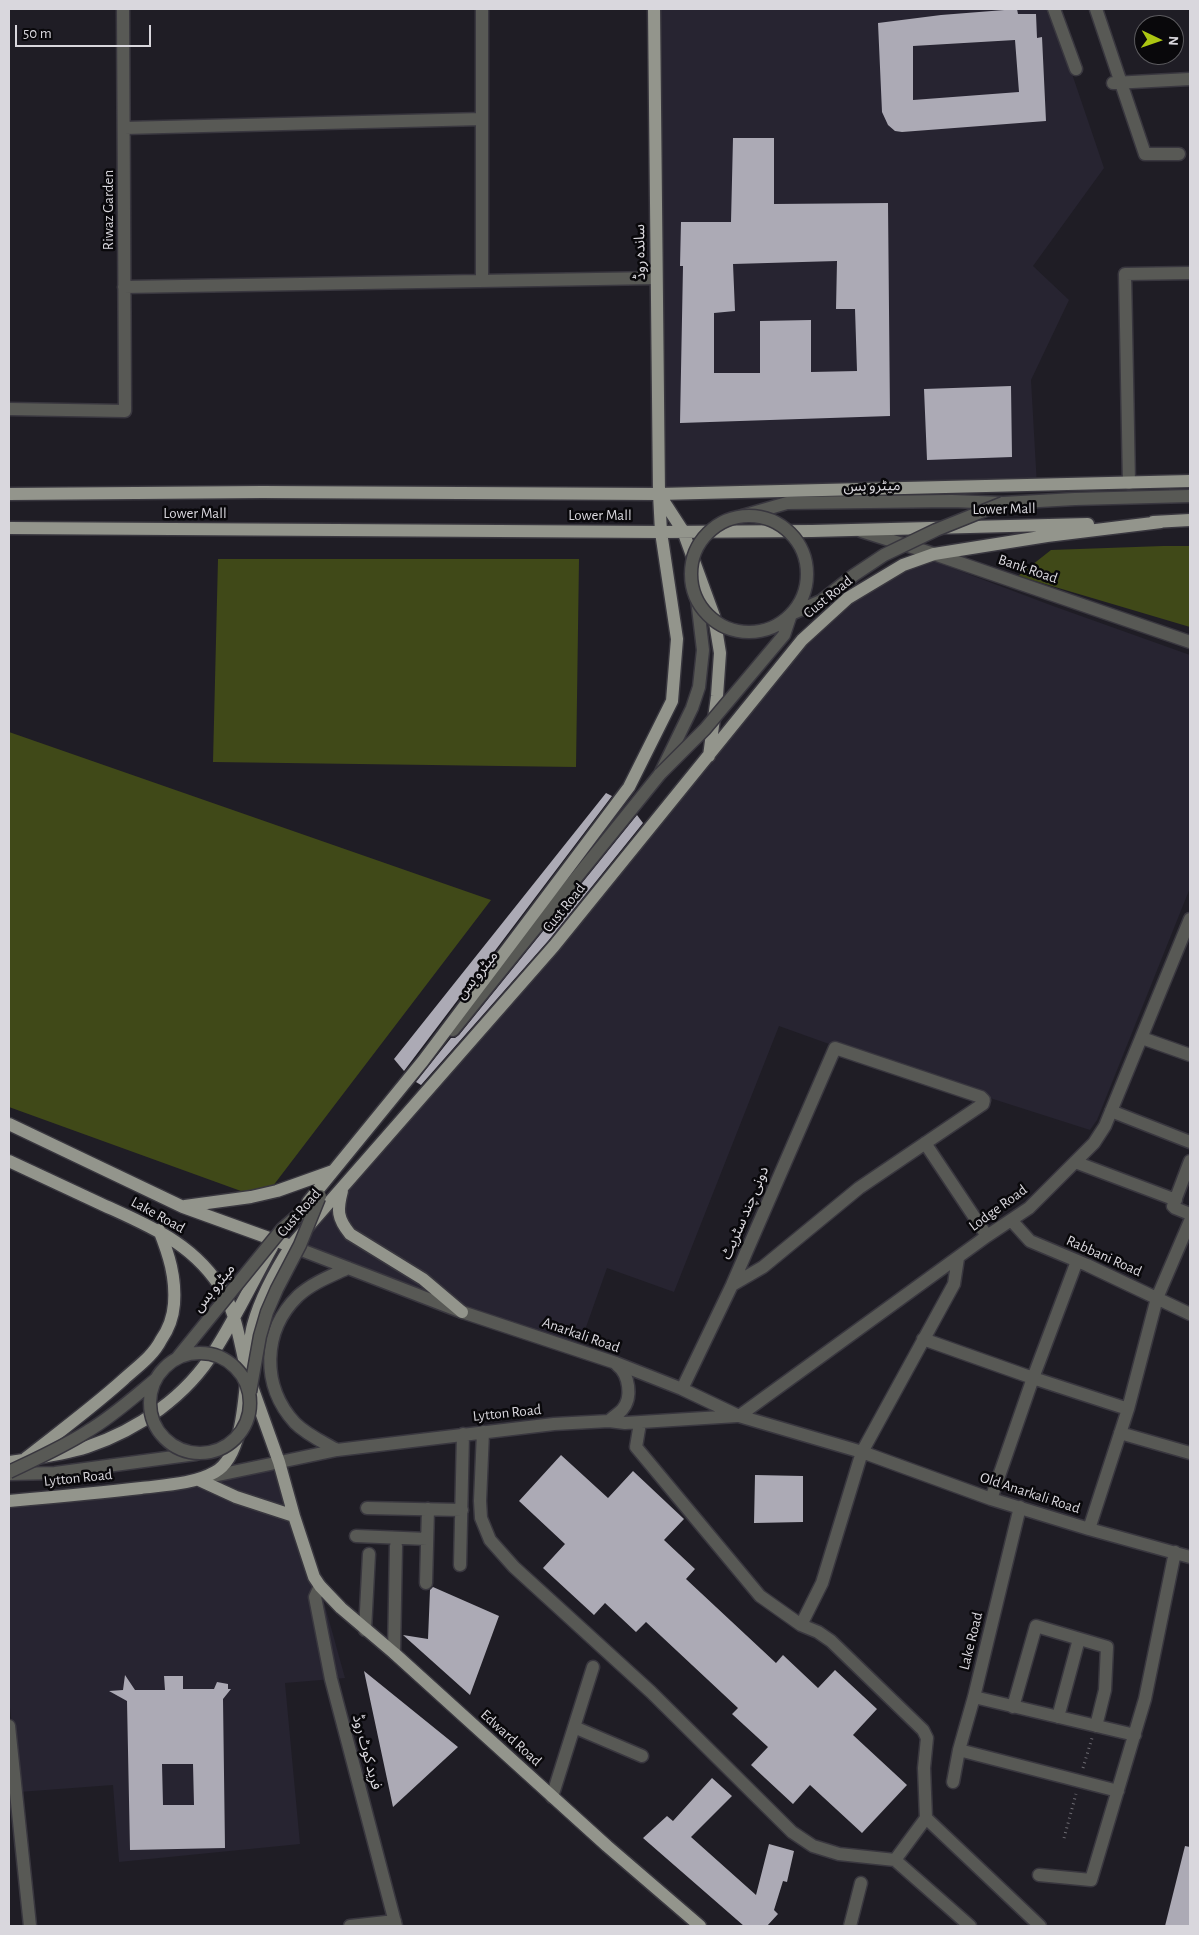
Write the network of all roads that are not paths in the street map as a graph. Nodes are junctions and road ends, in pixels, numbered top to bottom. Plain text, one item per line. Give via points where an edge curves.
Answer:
1 (123, 9) edge
2 (482, 9) edge
3 (654, 9) edge
4 (1054, 9) edge
5 (1096, 9) edge
6 (1076, 69) dead end
7 (1190, 79) edge
8 (1117, 83) junction
9 (482, 119) junction
10 (124, 128) junction
11 (1178, 154) dead end
12 (1190, 273) edge
13 (656, 278) junction
14 (482, 280) junction
15 (124, 287) junction
16 (9, 409) edge
17 (1190, 481) edge
18 (1129, 483) junction
19 (9, 494) edge
20 (659, 494) junction
21 (1190, 496) edge
22 (1003, 503) junction
23 (742, 516) junction
24 (1190, 520) edge
25 (1161, 522) junction
26 (9, 528) edge
27 (854, 529) junction
28 (683, 531) junction
29 (661, 532) junction
30 (934, 554) junction
31 (697, 599) junction
32 (791, 614) junction
33 (1190, 642) edge
34 (709, 756) junction
35 (660, 774) junction
36 (1190, 919) edge
37 (1142, 1038) junction
38 (1190, 1055) edge
39 (1111, 1111) junction
40 (9, 1124) edge
41 (925, 1142) junction
42 (1190, 1142) edge
43 (9, 1161) edge
44 (1190, 1161) edge
45 (1075, 1162) junction
46 (334, 1171) junction
47 (342, 1189) junction
48 (320, 1196) junction
49 (1176, 1200) junction
50 (183, 1207) junction
51 (1190, 1214) edge
52 (1011, 1220) junction
53 (1190, 1221) edge
54 (159, 1230) junction
55 (987, 1236) junction
56 (275, 1240) junction
57 (291, 1246) junction
58 (958, 1258) junction
59 (1077, 1261) junction
60 (348, 1268) junction
61 (732, 1285) junction
62 (1157, 1298) junction
63 (462, 1312) junction
64 (1190, 1314) edge
65 (234, 1317) junction
66 (923, 1339) junction
67 (176, 1358) junction
68 (616, 1363) junction
69 (246, 1366) junction
70 (1033, 1378) junction
71 (156, 1379) junction
72 (682, 1389) junction
73 (250, 1392) junction
74 (1128, 1409) junction
75 (739, 1416) junction
76 (609, 1420) junction
77 (640, 1423) junction
78 (483, 1432) junction
79 (1120, 1433) junction
80 (463, 1434) junction
81 (337, 1450) junction
82 (862, 1452) junction
83 (1190, 1453) edge
84 (196, 1454) junction
85 (23, 1460) junction
86 (9, 1462) edge
87 (279, 1462) junction
88 (9, 1473) edge
89 (199, 1480) junction
90 (150, 1487) joint
91 (991, 1499) junction
92 (9, 1501) edge
93 (1020, 1507) junction
94 (367, 1508) dead end
95 (428, 1509) junction
96 (462, 1510) junction
97 (294, 1516) junction
98 (1089, 1529) junction
99 (356, 1536) dead end
100 (427, 1539) junction
101 (396, 1546) dead end
102 (1175, 1552) junction
103 (369, 1554) dead end
104 (1190, 1557) edge
105 (460, 1565) dead end
106 (426, 1583) dead end
107 (320, 1586) junction
108 (801, 1625) junction
109 (365, 1630) junction
110 (1079, 1639) junction
111 (394, 1653) junction
112 (593, 1667) dead end
113 (974, 1698) junction
114 (1013, 1707) junction
115 (1058, 1717) junction
116 (9, 1726) edge
117 (1096, 1726) junction
118 (574, 1727) junction
119 (1135, 1735) junction
120 (959, 1750) junction
121 (642, 1756) dead end
122 (953, 1782) dead end
123 (1118, 1790) junction
124 (552, 1797) junction
125 (926, 1818) junction
126 (895, 1860) junction
127 (1039, 1875) dead end
128 (861, 1883) dead end
129 (396, 1924) edge
130 (30, 1926) edge
131 (350, 1926) edge
132 (700, 1926) edge
133 (850, 1926) edge
134 (970, 1926) edge
135 (1040, 1926) edge

1 - 10 street, Riwaz Garden
2 - 9 street
3 - 13 main road, ساندہ روڈ
4 - 6 street
5 - 8 street
7 - 8 street
8 - 11 street via 1145,154
9 - 10 street
9 - 14 street
10 - 15 street, Riwaz Garden
12 - 18 street via 1125,274
13 - 14 street
13 - 20 main road, ساندہ روڈ
14 - 15 street
15 - 16 street, Riwaz Garden via 125,411
17 - 18 main road, Lower Mall
18 - 20 main road, Lower Mall
19 - 20 main road, Lower Mall
20 - 28 main road
20 - 29 main road, Cust Road
21 - 22 street, میٹرو بس
22 - 23 street, میٹرو بس, bridge via 787,503
22 - 32 street, میٹرو بس, bridge via 884,555 821,601
23 - 31 street, میٹرو بس, bridge via 724,520 709,531 698,546 692,563
23 - 32 street, میٹرو بس, bridge via 760,516 777,522 791,533 801,548 807,564 807,582 801,600
24 - 25 main road, Lower Mall
25 - 27 main road, Lower Mall
25 - 30 main road, Cust Road
26 - 29 main road, Lower Mall
27 - 28 main road, Lower Mall
27 - 30 street, Bank Road
28 - 29 main road, Lower Mall
28 - 34 main road via 714,616 720,653
29 - 46 main road, Cust Road via 677,639 672,701 629,787 424,1061
30 - 33 street, Bank Road
30 - 34 main road, Cust Road via 903,564 841,604 802,640
31 - 32 street, میٹرو بس, bridge via 707,614 722,626 740,631 759,631 776,625
31 - 35 street, میٹرو بس, bridge via 703,650 699,687
32 - 35 street, میٹرو بس, bridge via 784,635 705,729
34 - 47 main road, Cust Road via 554,946
35 - 48 street, میٹرو بس
36 - 37 street, Lodge Road
37 - 38 street
37 - 39 street, Lodge Road
39 - 42 street
39 - 45 street, Lodge Road via 1094,1143
40 - 50 main road
41 - 55 street
41 - 61 street via 858,1188 763,1267
41 - 61 street, دونی چند سٹریٹ via 983,1104 984,1100 835,1048
43 - 54 main road, Lake Road
44 - 49 street
45 - 49 street
45 - 52 street, Lodge Road via 1029,1208
46 - 50 main road via 251,1197
46 - 56 main road, Cust Road
47 - 57 main road, Cust Road
47 - 63 main road via 339,1216 350,1234 423,1279
48 - 67 street, میٹرو بس, bridge via 282,1229
48 - 73 street, میٹرو بس, bridge via 267,1312
49 - 51 street via 1173,1208
50 - 56 main road
52 - 55 street, Lodge Road
52 - 59 street, Rabbani Road via 1030,1241
53 - 62 street
54 - 65 main road, Lake Road via 196,1257 212,1275
54 - 85 main road via 174,1280 174,1306 161,1341 146,1360 104,1397
55 - 58 street, Lodge Road
56 - 57 main road
56 - 65 main road, Cust Road
57 - 60 street, Anarkali Road
57 - 69 main road, Cust Road via 259,1306
58 - 66 street via 954,1284
58 - 75 street, Lodge Road
59 - 62 street, Rabbani Road
59 - 70 street
60 - 63 street, Anarkali Road
60 - 81 street via 318,1282 287,1308 278,1322 269,1355 270,1373 283,1406 308,1434
61 - 72 street, دونی چند سٹریٹ
62 - 64 street, Rabbani Road
62 - 74 street
63 - 68 street, Anarkali Road
65 - 69 main road, Lake Road
65 - 85 main road, Cust Road via 208,1359 184,1388 156,1412 121,1433 86,1447
66 - 70 street
66 - 82 street
67 - 71 street, میٹرو بس, bridge
67 - 73 street, bridge via 206,1352 221,1356 244,1377
68 - 72 street, Anarkali Road
68 - 76 street via 627,1378 628,1394 623,1409
69 - 87 main road, Lake Road
69 - 89 main road, Cust Road via 240,1434 234,1449 217,1471
70 - 74 street
70 - 91 street
71 - 84 street, میٹرو بس, bridge via 150,1395 150,1412 156,1427 166,1440
71 - 88 street, میٹرو بس, bridge via 89,1431
72 - 75 street, Anarkali Road
73 - 84 street, میٹرو بس, bridge via 251,1408 238,1437 226,1447
74 - 79 street
75 - 77 street, Lytton Road
75 - 82 street, Anarkali Road
76 - 77 street, Lytton Road
76 - 78 street, Lytton Road
77 - 108 street via 636,1447 642,1455 760,1596
78 - 80 street, Lytton Road
78 - 126 street via 481,1518 490,1540 514,1568 651,1692 792,1832 813,1846 839,1854
79 - 83 street
79 - 98 street
80 - 81 street, Lytton Road
80 - 96 street
81 - 87 street, Lytton Road
82 - 91 street, Old Anarkali Road
82 - 108 street via 822,1583
84 - 88 street, میٹرو بس, bridge via 55,1473
85 - 86 main road, Cust Road
87 - 89 street, Lytton Road
87 - 97 main road, Lake Road
89 - 90 main road, Cust Road
89 - 97 main road via 236,1497
90 - 92 main road, Lytton Road
91 - 93 street, Old Anarkali Road
93 - 98 street, Old Anarkali Road
93 - 113 street, Lake Road
94 - 95 street
95 - 96 street
95 - 100 street
96 - 105 street
97 - 107 main road, Edward Road via 310,1567
98 - 102 street, Old Anarkali Road
99 - 100 street
100 - 106 street
101 - 111 street
102 - 104 street, Old Anarkali Road
102 - 119 street
103 - 109 street
107 - 109 main road, Edward Road
107 - 129 street, فرید کوٹ روڈ via 315,1596 331,1679
108 - 125 street via 831,1641 923,1730 927,1738 924,1768
109 - 111 main road, Edward Road
110 - 114 street via 1036,1626
110 - 115 street
110 - 117 street via 1107,1647 1105,1690
111 - 124 main road, Edward Road
112 - 118 street
113 - 114 street
113 - 120 street, Lake Road
114 - 115 street
115 - 117 street
116 - 130 street
117 - 119 street
118 - 121 street
118 - 124 street
119 - 123 street
120 - 122 street, Lake Road
120 - 123 street
123 - 127 street via 1091,1880
124 - 132 main road, Edward Road
125 - 126 street
125 - 135 street
126 - 134 street
128 - 133 street
129 - 131 street

